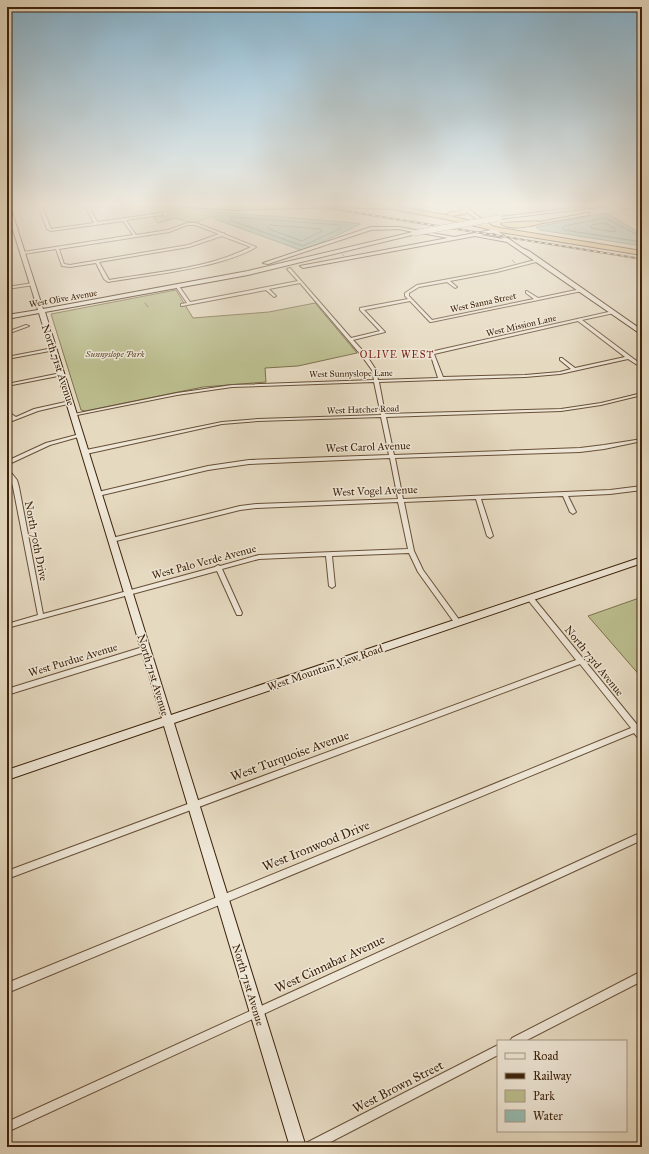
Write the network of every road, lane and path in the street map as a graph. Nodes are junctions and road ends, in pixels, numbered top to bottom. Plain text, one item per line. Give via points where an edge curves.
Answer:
1 (24, 257) edge
2 (61, 257) edge
3 (127, 257) edge
4 (232, 257) edge
5 (288, 257) edge
6 (312, 257) edge
7 (355, 257) edge
8 (535, 257) edge
9 (539, 260) junction
10 (97, 262) junction
11 (289, 269) junction
12 (448, 280) junction
13 (301, 282) junction
14 (33, 284) junction
15 (178, 287) junction
16 (455, 287) dead end
17 (7, 288) edge
18 (267, 289) junction
19 (581, 290) junction
20 (527, 292) dead end
21 (274, 296) dead end
22 (213, 299) junction
23 (537, 299) junction
24 (409, 300) junction
25 (189, 304) junction
26 (216, 304) dead end
27 (182, 305) dead end
28 (41, 311) junction
29 (613, 312) junction
30 (7, 317) edge
31 (579, 320) junction
32 (27, 326) dead end
33 (7, 333) edge
34 (642, 333) edge
35 (350, 339) junction
36 (53, 349) junction
37 (629, 357) junction
38 (7, 358) edge
39 (562, 359) dead end
40 (642, 367) edge
41 (574, 370) junction
42 (61, 374) junction
43 (441, 379) junction
44 (378, 381) junction
45 (7, 385) edge
46 (642, 394) edge
47 (70, 402) junction
48 (7, 412) edge
49 (74, 415) junction
50 (384, 416) junction
51 (15, 418) junction
52 (7, 422) edge
53 (80, 435) junction
54 (642, 440) edge
55 (86, 452) junction
56 (392, 456) junction
57 (7, 462) edge
58 (7, 471) edge
59 (642, 488) edge
60 (98, 494) junction
61 (566, 494) junction
62 (478, 497) junction
63 (401, 500) junction
64 (573, 512) dead end
65 (490, 536) dead end
66 (112, 540) junction
67 (411, 551) junction
68 (329, 554) junction
69 (642, 560) edge
70 (218, 567) junction
71 (332, 586) dead end
72 (128, 592) junction
73 (530, 598) junction
74 (239, 613) dead end
75 (40, 617) junction
76 (458, 623) junction
77 (7, 626) edge
78 (146, 650) junction
79 (581, 661) junction
80 (7, 692) edge
81 (167, 720) junction
82 (636, 729) junction
83 (642, 737) edge
84 (7, 775) edge
85 (193, 805) junction
86 (642, 836) edge
87 (7, 875) edge
88 (222, 899) junction
89 (642, 976) edge
90 (7, 988) edge
91 (256, 1012) junction
92 (517, 1040) edge
93 (497, 1051) edge
94 (7, 1127) edge
95 (298, 1147) edge
96 (310, 1147) edge

1 - 14 main road, North 71st Avenue
2 - 10 street via 65,266
3 - 10 street
4 - 10 street via 202,265 108,281
5 - 15 main road
6 - 15 main road, West Olive Avenue, bridge
7 - 11 main road
8 - 9 main road
9 - 12 street
9 - 19 main road
11 - 13 street
11 - 15 main road
12 - 16 street
12 - 24 street via 412,288 407,293
13 - 18 street
13 - 35 street
14 - 17 street
14 - 28 main road, North 71st Avenue
15 - 25 street
15 - 28 main road, West Olive Avenue
18 - 21 street
18 - 22 street
19 - 23 street, West Sanna Street
19 - 29 main road
20 - 23 street, West Sanna Street
22 - 25 street
22 - 26 street
23 - 24 street, West Sanna Street via 431,321
24 - 35 street via 361,309 383,332
25 - 27 street
28 - 30 main road, West Olive Avenue
28 - 36 main road, North 71st Avenue
29 - 31 street, West Mission Lane
29 - 34 main road
31 - 37 street
31 - 43 street, West Mission Lane via 432,353
32 - 33 street
35 - 44 street via 372,364
36 - 38 street
36 - 42 main road, North 71st Avenue
37 - 40 street
37 - 41 street, West Sunnyslope Lane
39 - 41 street
41 - 43 street, West Sunnyslope Lane via 525,376
42 - 45 street
42 - 47 main road, North 71st Avenue
43 - 44 street, West Sunnyslope Lane
44 - 49 street, West Sunnyslope Lane via 232,386
44 - 50 street
46 - 50 street, West Hatcher Road via 561,410
47 - 49 main road, North 71st Avenue
47 - 51 street
48 - 51 street
49 - 53 main road, North 71st Avenue
50 - 55 street, West Hatcher Road via 222,423
50 - 56 street
51 - 52 street
53 - 55 main road, North 71st Avenue
53 - 57 street via 48,444
54 - 56 street, West Carol Avenue via 580,450
55 - 60 main road, North 71st Avenue
56 - 60 street, West Carol Avenue via 234,463
56 - 63 street
58 - 75 street, North 70th Drive via 16,487
59 - 61 street, West Vogel Avenue
60 - 66 main road, North 71st Avenue
61 - 62 street, West Vogel Avenue
61 - 64 street
62 - 63 street, West Vogel Avenue
62 - 65 street
63 - 66 street, West Vogel Avenue via 257,506
63 - 67 street
66 - 72 main road, North 71st Avenue
67 - 68 street, West Palo Verde Avenue
67 - 76 street via 420,571
68 - 70 street, West Palo Verde Avenue via 259,557
68 - 71 street
69 - 73 main road, West Mountain View Road
70 - 72 street, West Palo Verde Avenue
70 - 74 street
72 - 75 street, West Palo Verde Avenue
72 - 78 main road, North 71st Avenue
73 - 76 main road, West Mountain View Road
73 - 79 street, North 73rd Avenue
75 - 77 street, West Palo Verde Avenue
76 - 81 main road, West Mountain View Road
78 - 80 street, West Purdue Avenue
78 - 81 main road, North 71st Avenue
79 - 82 street, North 73rd Avenue
79 - 85 street, West Turquoise Avenue
81 - 84 main road, West Mountain View Road
81 - 85 main road, North 71st Avenue
82 - 83 street, North 73rd Avenue
82 - 88 street, West Ironwood Drive
85 - 87 street, West Turquoise Avenue
85 - 88 main road, North 71st Avenue
86 - 91 street, West Cinnabar Avenue
88 - 90 street, West Ironwood Drive
88 - 91 main road, North 71st Avenue
89 - 92 street
91 - 94 street, West Cinnabar Avenue
91 - 95 main road, North 71st Avenue
93 - 96 street, West Brown Street

